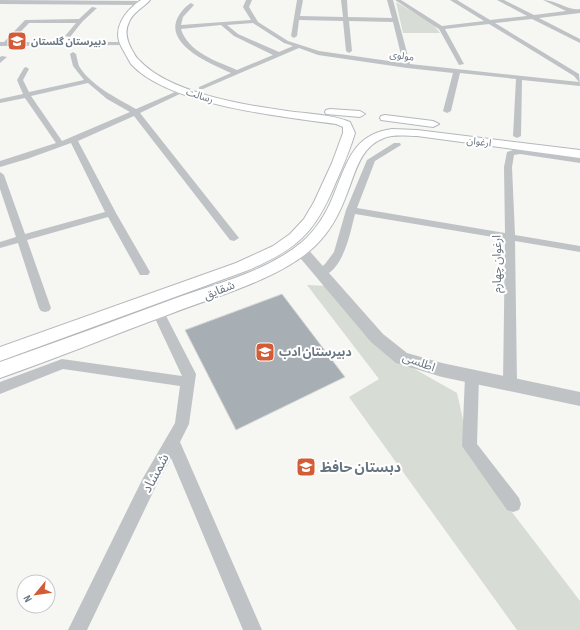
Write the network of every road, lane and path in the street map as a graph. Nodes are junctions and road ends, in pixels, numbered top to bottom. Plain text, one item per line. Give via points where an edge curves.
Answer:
1 (156, 0) edge
2 (249, 0) edge
3 (300, 0) edge
4 (344, 0) edge
5 (390, 0) edge
6 (398, 0) edge
7 (453, 0) edge
8 (500, 0) edge
9 (546, 0) edge
10 (1, 1) edge
11 (30, 1) edge
12 (144, 2) edge
13 (191, 6) dead end
14 (94, 8) dead end
15 (580, 11) edge
16 (572, 12) junction
17 (580, 16) edge
18 (534, 17) junction
19 (297, 18) junction
20 (345, 19) junction
21 (395, 20) junction
22 (80, 21) junction
23 (255, 21) junction
24 (491, 22) junction
25 (134, 24) dead end
26 (224, 25) junction
27 (179, 27) junction
28 (441, 28) junction
29 (68, 36) dead end
30 (294, 36) dead end
31 (580, 41) edge
32 (3, 44) edge
33 (123, 44) junction
34 (299, 46) junction
35 (350, 51) dead end
36 (73, 54) dead end
37 (279, 55) junction
38 (407, 66) junction
39 (459, 68) junction
40 (26, 69) dead end
41 (237, 73) junction
42 (519, 78) junction
43 (580, 80) edge
44 (88, 81) junction
45 (580, 84) edge
46 (202, 88) junction
47 (184, 90) junction
48 (27, 95) junction
49 (0, 101) edge
50 (447, 111) dead end
51 (135, 112) junction
52 (373, 115) junction
53 (347, 126) junction
54 (378, 136) junction
55 (517, 136) junction
56 (73, 139) junction
57 (61, 145) junction
58 (397, 145) dead end
59 (580, 145) edge
60 (580, 154) edge
61 (580, 160) edge
62 (0, 164) edge
63 (0, 175) edge
64 (351, 210) junction
65 (111, 213) junction
66 (510, 237) junction
67 (22, 238) junction
68 (234, 238) dead end
69 (0, 245) edge
70 (580, 249) edge
71 (301, 250) junction
72 (144, 272) dead end
73 (321, 273) junction
74 (155, 306) junction
75 (46, 308) dead end
76 (0, 354) edge
77 (0, 370) edge
78 (472, 377) junction
79 (188, 382) junction
80 (510, 384) junction
81 (0, 388) edge
82 (580, 399) edge
83 (172, 442) junction
84 (513, 504) dead end
85 (77, 630) edge
86 (253, 630) edge

1 - 25 main road via 140,13
2 - 23 street via 246,7
3 - 19 street
4 - 20 street
5 - 21 street
6 - 28 street
7 - 24 street
8 - 18 street
9 - 16 street
10 - 11 street
11 - 12 street
12 - 33 main road via 129,14 123,24
13 - 27 street via 180,19
14 - 22 street
15 - 16 street
16 - 17 street
16 - 18 street
18 - 24 street
18 - 31 street
19 - 20 street
19 - 30 street
20 - 21 street
20 - 35 street
21 - 38 street
22 - 29 street
22 - 32 street via 27,21
23 - 26 street
23 - 34 street, مولوی via 286,42
24 - 28 street
24 - 43 street via 577,75
26 - 27 street
26 - 37 street via 241,38
27 - 41 street via 182,39 190,48 202,57
28 - 39 street
32 - 33 street
33 - 46 main road, رسالت via 135,43 155,66 182,81
33 - 47 main road, رسالت via 127,52 144,69
34 - 37 street
34 - 38 street, مولوی via 318,52
36 - 44 street via 76,66
37 - 41 street
38 - 39 street, مولوی
39 - 42 street, مولوی
39 - 50 street
40 - 48 street via 20,80
41 - 46 street
42 - 45 street, مولوی
42 - 55 street
44 - 48 street
44 - 51 street
46 - 52 main road, رسالت via 253,101 324,112
47 - 51 street
47 - 53 main road, رسالت via 211,99 338,121
48 - 49 street
48 - 57 street
51 - 56 street
51 - 68 street
52 - 53 main road via 348,120
52 - 54 main road, شقایق via 390,121 392,126 391,130
52 - 55 main road, ارغوان
53 - 54 main road, رسالت via 361,135
53 - 74 main road, شقایق via 349,133 317,210 300,233 272,253
54 - 60 main road, ارغوان via 417,133
54 - 71 main road, شقایق via 364,145 358,153 351,164 332,213 323,228
55 - 59 main road, ارغوان
56 - 57 street
56 - 65 street
57 - 62 street
58 - 64 street via 371,160
61 - 66 street, ارغوان چهارم via 519,151 510,154
63 - 67 street
64 - 66 street
64 - 73 street via 339,252 329,267
65 - 67 street
65 - 72 street
66 - 70 street
66 - 80 street, ارغوان چهارم
67 - 69 street
67 - 75 street
71 - 73 street, اطلسی
71 - 74 main road, شقایق via 268,270
73 - 78 street, اطلسی via 377,338 402,358
74 - 76 main road, شقایق
74 - 77 main road, شقایق
74 - 79 street, شمشاد via 189,374
78 - 80 street, اطلسی
78 - 84 street via 469,446
79 - 81 street via 62,364
79 - 83 street, شمشاد via 182,424
80 - 82 street, اطلسی
83 - 85 street, شمشاد via 149,483
83 - 86 street

